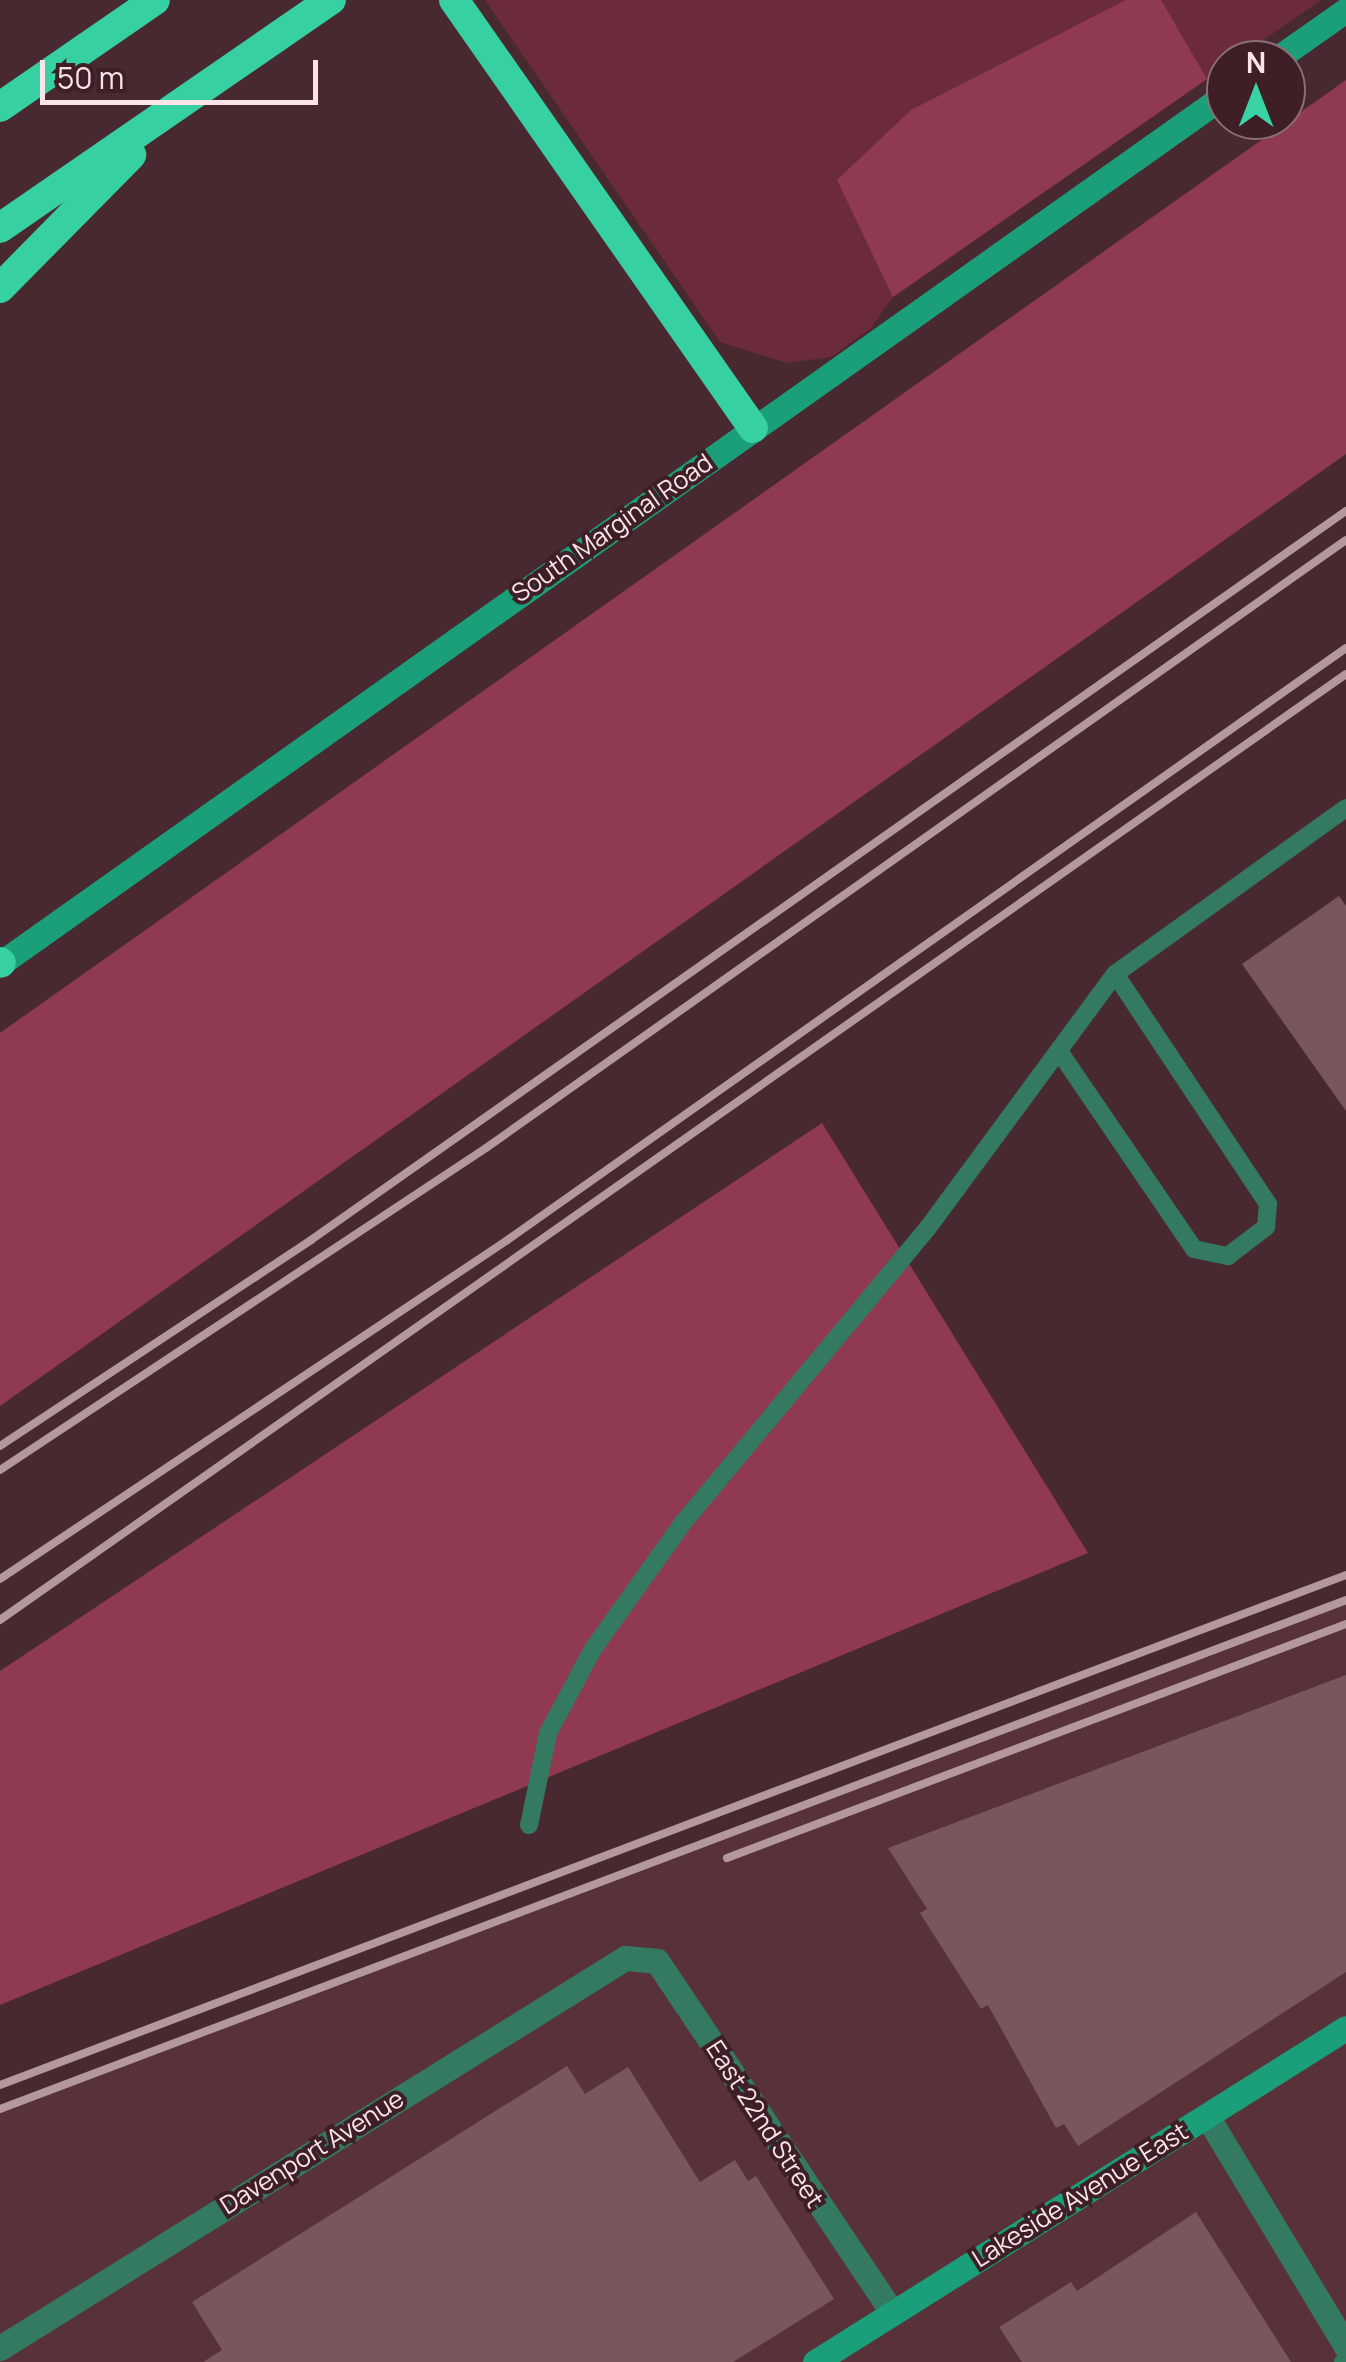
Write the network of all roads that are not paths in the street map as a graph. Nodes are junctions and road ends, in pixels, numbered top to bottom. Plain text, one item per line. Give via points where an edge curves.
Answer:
1 (155, 0) edge
2 (331, 0) edge
3 (461, 10) edge
4 (1346, 10) edge
5 (1303, 40) edge
6 (180, 104) junction
7 (0, 107) edge
8 (1206, 108) edge
9 (0, 228) edge
10 (0, 288) edge
11 (753, 428) junction
12 (1346, 808) edge
13 (0, 963) edge
14 (1114, 974) junction
15 (1061, 1054) junction
16 (529, 1825) dead end
17 (625, 1958) joint
18 (1346, 2028) edge
19 (1207, 2116) junction
20 (893, 2313) junction
21 (1346, 2346) edge
22 (0, 2348) edge
23 (815, 2362) edge

1 - 7 highway
2 - 6 highway
3 - 11 highway
4 - 5 street
6 - 9 highway
6 - 10 highway
8 - 11 street, South Marginal Road
11 - 13 street, South Marginal Road
12 - 14 lane
14 - 15 lane
14 - 15 lane via 1268,1204 1266,1227 1228,1256 1194,1249
15 - 16 lane via 928,1229 682,1524 593,1649 548,1732
17 - 20 street, East 22nd Street via 658,1960
17 - 22 street, Davenport Avenue
18 - 19 street, Lakeside Avenue East
19 - 20 street, Lakeside Avenue East
19 - 21 street
20 - 23 street, Lakeside Avenue East

